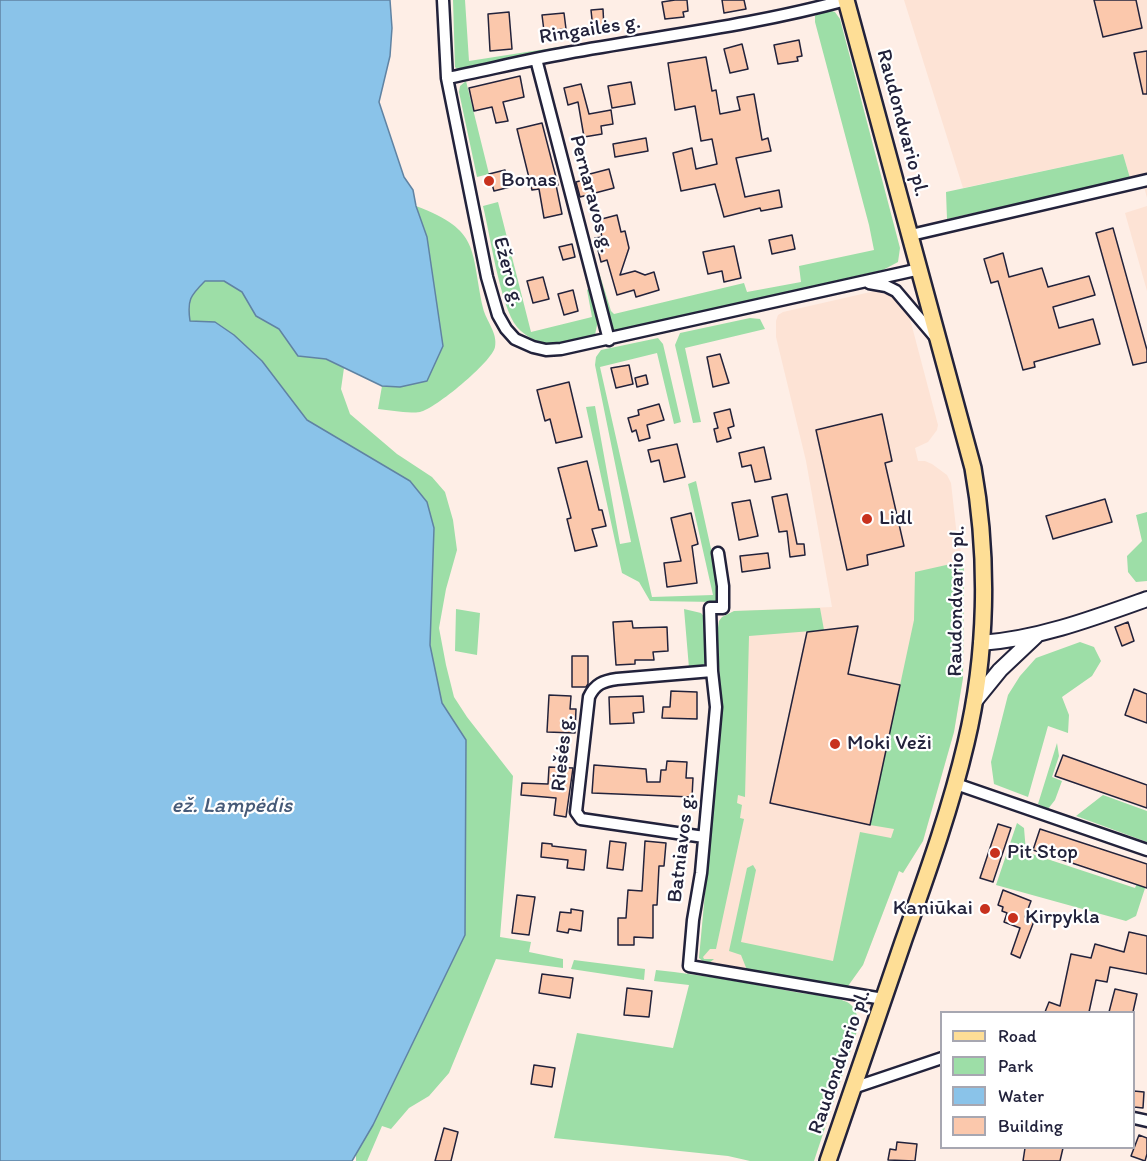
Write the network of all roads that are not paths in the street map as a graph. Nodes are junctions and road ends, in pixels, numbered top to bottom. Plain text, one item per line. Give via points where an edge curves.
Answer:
1 (443, 0) edge
2 (846, 0) edge
3 (536, 59) junction
4 (447, 78) junction
5 (1147, 180) edge
6 (911, 235) junction
7 (920, 269) junction
8 (863, 282) junction
9 (609, 340) junction
10 (940, 344) junction
11 (718, 553) dead end
12 (1147, 599) edge
13 (1038, 634) junction
14 (981, 643) junction
15 (712, 671) junction
16 (974, 702) junction
17 (956, 784) junction
18 (704, 837) junction
19 (1147, 850) edge
20 (884, 999) junction
21 (940, 1059) edge
22 (853, 1088) junction
23 (828, 1161) edge

1 - 4 street, Ežero g.
2 - 3 street, Ringailės g.
2 - 6 main road, Raudondvario pl.
3 - 4 street, Ringailės g.
3 - 9 street, Pernaravos g.
4 - 9 street, Ežero g. via 491,295 506,329 515,339 546,350
5 - 6 street
6 - 7 main road, Raudondvario pl.
7 - 8 street, Ežero g.
7 - 10 main road, Raudondvario pl.
8 - 9 street, Ežero g.
8 - 10 street, Ežero g. via 896,291
10 - 14 main road, Raudondvario pl. via 977,488 982,553
11 - 15 street, Batniavos g. via 723,608 710,608
12 - 13 main road
13 - 14 main road
13 - 16 main road via 1005,664
14 - 16 main road, Raudondvario pl.
15 - 18 street, Batniavos g. via 716,707
15 - 18 street, Riešės g. via 617,679 593,688 576,812 581,819
16 - 17 main road, Raudondvario pl.
17 - 19 street
17 - 20 main road, Raudondvario pl.
18 - 20 street, Batniavos g. via 689,966
20 - 22 main road, Raudondvario pl.
21 - 22 street
22 - 23 main road, Raudondvario pl.

